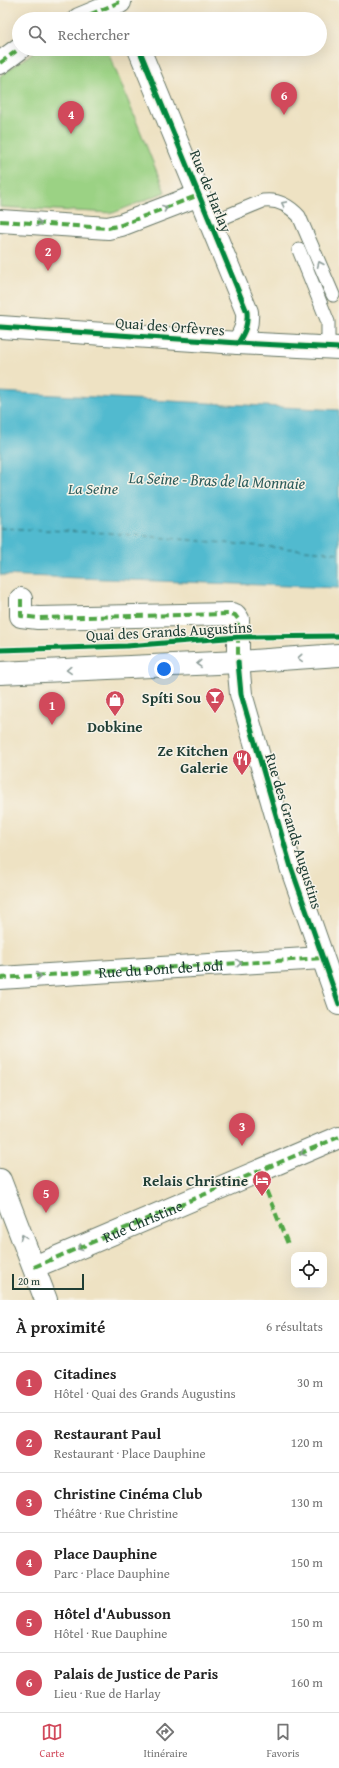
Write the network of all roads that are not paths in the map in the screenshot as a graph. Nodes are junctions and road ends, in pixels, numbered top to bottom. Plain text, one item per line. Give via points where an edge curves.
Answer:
1 (122, 7) edge
2 (104, 12) edge
3 (12, 54) edge
4 (142, 56) edge
5 (0, 62) edge
6 (199, 195) junction
7 (0, 221) edge
8 (210, 223) junction
9 (299, 250) dead end
10 (333, 295) dead end
11 (0, 327) edge
12 (238, 343) junction
13 (334, 348) edge
14 (21, 600) dead end
15 (339, 655) edge
16 (238, 662) junction
17 (0, 673) edge
18 (322, 958) junction
19 (0, 978) edge
20 (339, 1004) edge
21 (339, 1138) edge
22 (0, 1180) edge
23 (34, 1267) junction
24 (46, 1300) edge

1 - 2 street
3 - 5 street
4 - 6 street, Rue de Harlay
7 -> 6 street via 108,228
6 - 8 street, Rue de Harlay
10 -> 8 lane via 299,216 282,202 264,201
8 - 12 street, Rue de Harlay via 247,312 248,321
9 - 13 lane via 328,322
11 - 12 street, Quai des Orfèvres
12 - 13 street, Quai des Orfèvres
14 - 16 street, Rue des Grands Augustins via 21,616 38,618 235,615 238,619
15 -> 16 street
16 -> 17 street
16 - 18 street, Rue des Grands Augustins via 241,694 291,867
19 -> 18 street, Rue du Pont de Lodi
18 - 20 street, Rue des Grands Augustins
21 -> 23 street, Rue Christine
23 -> 22 street
23 - 24 street

